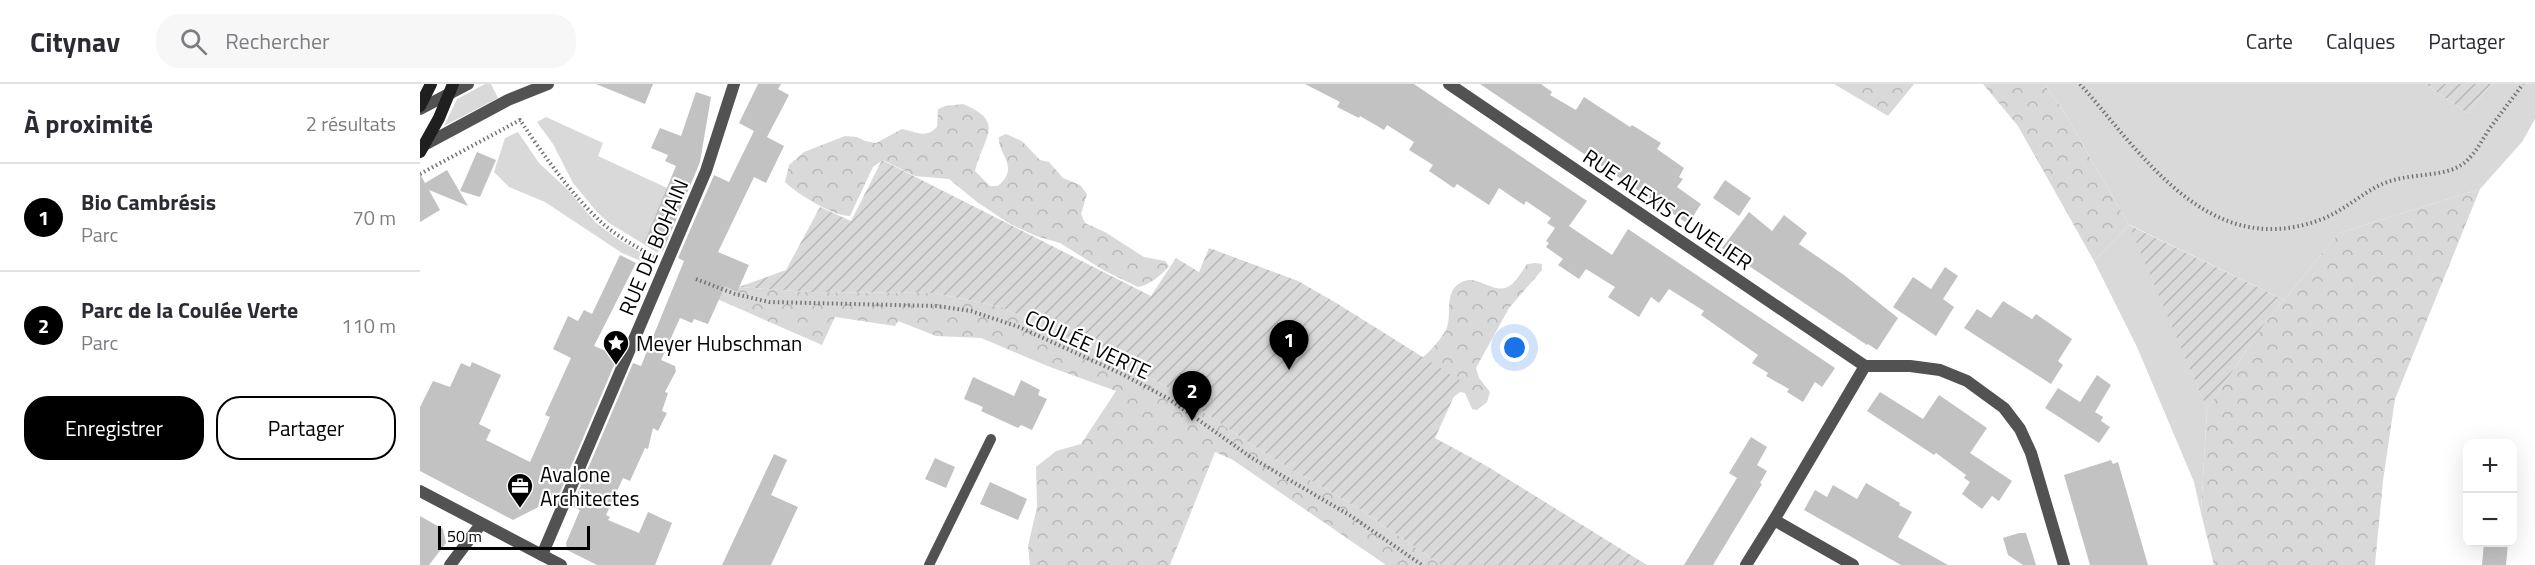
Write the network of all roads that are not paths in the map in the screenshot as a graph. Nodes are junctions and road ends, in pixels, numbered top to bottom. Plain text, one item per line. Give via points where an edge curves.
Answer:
1 (468, 84) edge
2 (548, 84) edge
3 (734, 84) edge
4 (1449, 84) edge
5 (430, 85) edge
6 (452, 89) edge
7 (420, 107) edge
8 (423, 148) edge
9 (1865, 366) junction
10 (991, 439) dead end
11 (420, 491) edge
12 (1774, 520) junction
13 (482, 524) junction
14 (542, 555) junction
15 (450, 565) edge
16 (561, 565) edge
17 (929, 565) edge
18 (1746, 565) edge
19 (1853, 565) edge
20 (2064, 565) edge

1 - 6 street
2 - 8 street via 508,100
3 - 14 street, RUE DE BOHAIN via 706,171
4 - 9 street, RUE ALEXIS CUVELIER
5 - 7 main road
6 - 7 street
6 - 8 main road
9 - 12 street
9 - 20 street via 1940,370 1967,381 2004,408 2031,453
10 - 17 lane
11 - 13 street
12 - 18 street
12 - 19 street
13 - 14 street
13 - 15 street
14 - 16 street

